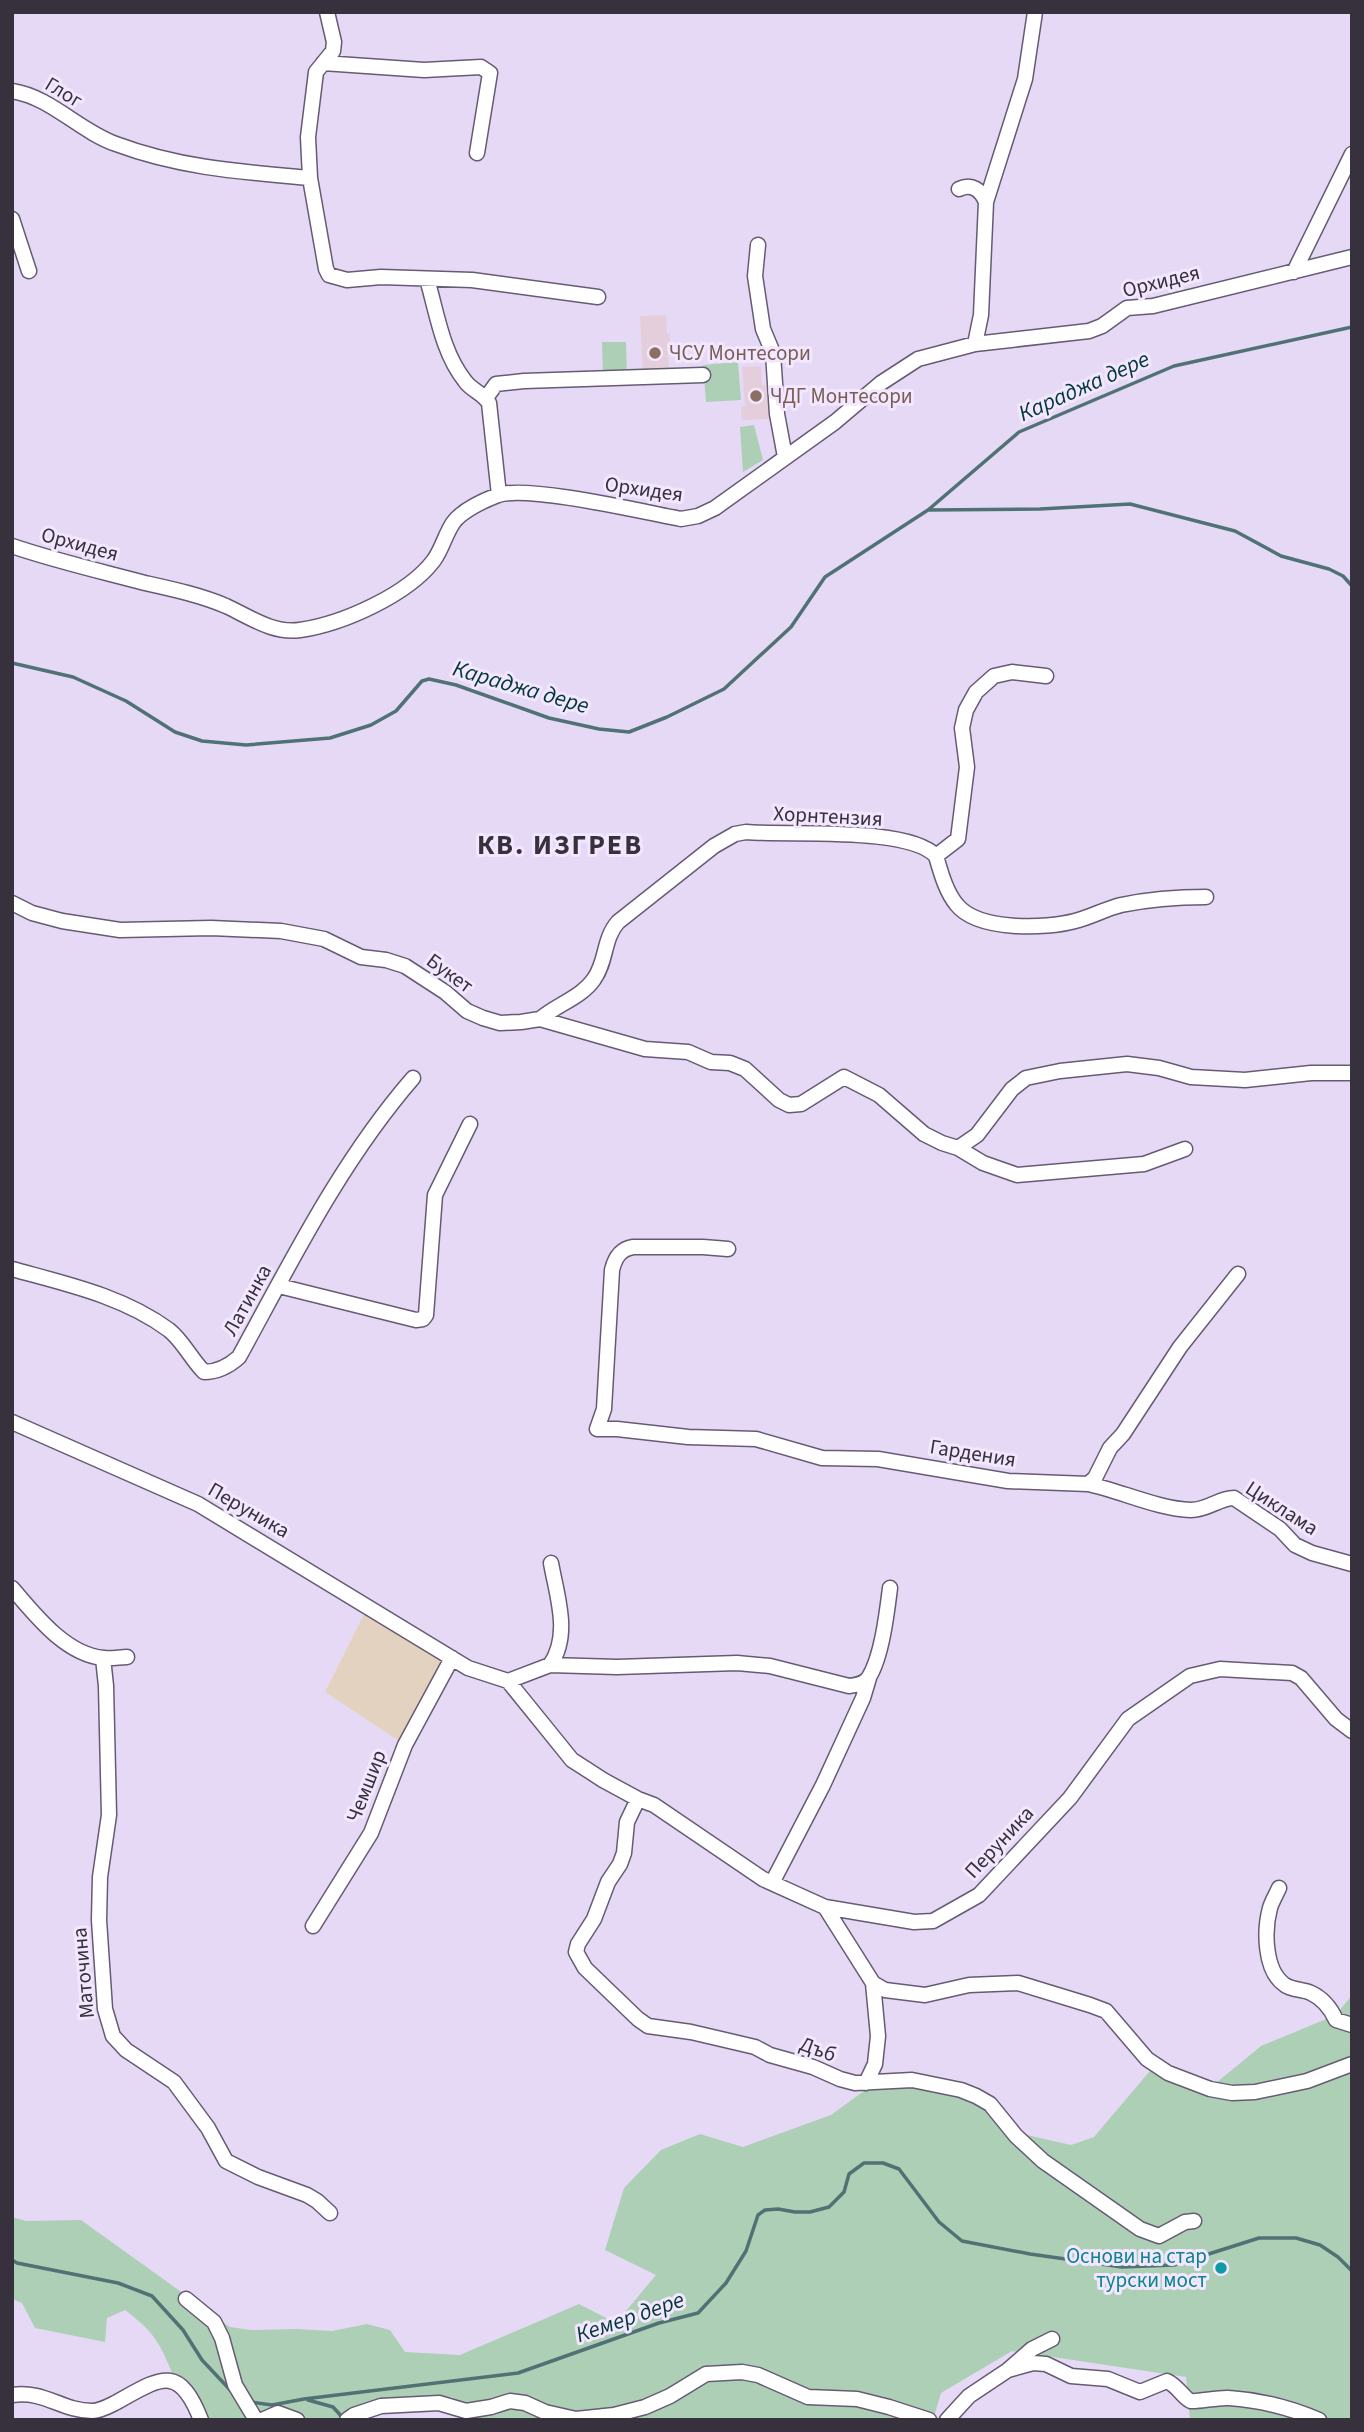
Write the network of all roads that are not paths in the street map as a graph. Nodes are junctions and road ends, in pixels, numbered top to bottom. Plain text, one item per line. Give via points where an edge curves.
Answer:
1 (327, 12) edge
2 (1035, 12) edge
3 (323, 64) junction
4 (12, 91) edge
5 (477, 153) dead end
6 (1352, 154) edge
7 (310, 178) junction
8 (959, 189) dead end
9 (986, 202) junction
10 (12, 219) edge
11 (758, 244) dead end
12 (1352, 257) edge
13 (29, 271) dead end
14 (1294, 272) junction
15 (427, 279) junction
16 (598, 297) dead end
17 (975, 344) junction
18 (703, 375) dead end
19 (486, 398) junction
20 (785, 457) junction
21 (499, 495) junction
22 (12, 546) edge
23 (1046, 676) dead end
24 (936, 856) junction
25 (1206, 897) dead end
26 (12, 903) edge
27 (540, 1019) junction
28 (1352, 1073) edge
29 (413, 1078) dead end
30 (470, 1124) dead end
31 (958, 1148) junction
32 (1185, 1150) dead end
33 (728, 1250) dead end
34 (12, 1269) edge
35 (1238, 1274) dead end
36 (279, 1286) junction
37 (12, 1422) edge
38 (1088, 1484) junction
39 (1190, 1510) joint
40 (551, 1563) dead end
41 (1351, 1563) edge
42 (12, 1588) edge
43 (890, 1588) dead end
44 (127, 1657) dead end
45 (103, 1658) junction
46 (452, 1658) junction
47 (550, 1665) junction
48 (869, 1678) junction
49 (508, 1681) junction
50 (1352, 1731) edge
51 (638, 1799) junction
52 (772, 1883) junction
53 (1279, 1888) dead end
54 (825, 1907) junction
55 (313, 1926) dead end
56 (873, 1983) junction
57 (1351, 2025) edge
58 (1352, 2064) edge
59 (866, 2083) junction
60 (330, 2213) dead end
61 (1194, 2221) dead end
62 (186, 2299) dead end
63 (1052, 2339) dead end
64 (1007, 2370) junction
65 (12, 2395) edge
66 (198, 2413) edge
67 (350, 2417) edge
68 (208, 2420) edge
69 (256, 2420) edge
70 (262, 2420) edge
71 (297, 2420) edge
72 (929, 2420) edge
73 (947, 2420) edge
74 (1319, 2420) edge

1 - 3 street via 334,42
2 - 9 street via 1026,79
3 - 5 street via 487,69
3 - 7 street via 316,72 309,124
4 - 7 street, Глог via 40,99 92,134 157,158 209,169
6 - 14 street
7 - 15 street via 329,275 347,280
8 - 9 street via 975,188
9 - 17 street via 981,315
10 - 13 street
11 - 20 street via 755,276 763,329 773,353 776,414
12 - 14 street, Орхидея
14 - 17 street, Орхидея via 1153,306 1127,308 1089,331
15 - 16 street via 472,280
15 - 19 street via 447,350 465,382
17 - 20 street, Орхидея via 918,359 902,368
18 - 19 street via 524,380 496,384
19 - 21 street
20 - 21 street, Орхидея via 715,508 681,519 523,493
21 - 22 street, Орхидея via 454,521 433,561 415,581 388,599 298,631 257,622 198,596
23 - 24 street via 1012,672 994,676 976,692 962,729 967,767 958,839
24 - 25 street via 942,879 958,906 994,924 1053,926 1165,897
24 - 27 street, Хорнтензия via 904,841 850,835 735,834 618,922 611,929 603,965 594,979
26 - 27 street, Букет via 32,914 120,930 211,928 298,933 324,939 361,957 405,966 483,1018 500,1023
27 - 31 street, Букет via 645,1049 688,1052 711,1062 730,1063 745,1069 789,1105 801,1104 844,1077 879,1096 924,1134
28 - 31 street via 1245,1080 1191,1077 1127,1064 1026,1078 977,1135
29 - 36 street, Латинка via 338,1182
30 - 36 street via 435,1195 426,1315 422,1319
31 - 32 street via 1017,1175 1144,1164
33 - 38 street, Гардения via 633,1247 619,1254 612,1270 604,1409 597,1429 757,1439 822,1458 878,1459 1008,1481
34 - 36 street, Латинка via 100,1294 139,1311 170,1331 204,1372 214,1372 239,1357
35 - 38 street via 1172,1357
37 - 46 street, Перуника via 198,1504
38 - 39 street, Гардения
39 - 41 street, Циклама via 1234,1499 1280,1529 1295,1545
40 - 47 street via 562,1622 561,1643
42 - 45 street via 70,1646
43 - 48 street via 882,1639
44 - 45 street
45 - 60 street, Маточина via 108,1815 99,1920 105,2009 113,2036 125,2050 174,2082 226,2161 307,2195
46 - 49 street, Перуника via 467,1668
46 - 55 street, Чемшир via 405,1745 371,1833
47 - 48 street via 737,1663 770,1666 849,1686
47 - 49 street
48 - 52 street via 823,1785
49 - 51 street, Перуника via 572,1760
50 - 54 street, Перуника via 1292,1673 1220,1669 1190,1676 1128,1719 1070,1798 979,1895 933,1921
51 - 52 street, Перуника
51 - 59 street, Дъб via 627,1822 620,1864 578,1944 576,1952 585,1968 648,2026 736,2042 841,2079
52 - 54 street, Перуника
53 - 57 street via 1267,1932 1269,1959 1278,1979 1311,1993 1330,2008 1336,2020
54 - 56 street
56 - 58 street via 885,1990 925,1995 969,1985 1018,1983 1079,2001 1106,2011 1147,2059 1168,2073 1232,2093 1307,2081
56 - 59 street via 878,2036 875,2064
59 - 61 street, Дъб via 912,2080 976,2096 990,2104 1044,2161 1140,2229 1159,2236
62 - 69 street via 214,2322 235,2385
63 - 64 street via 1031,2349
64 - 73 street via 969,2396
64 - 74 street via 1046,2364 1071,2376 1108,2379 1140,2392 1167,2381 1193,2401 1252,2400
65 - 66 street via 33,2394 98,2411 153,2382 168,2380 183,2388
66 - 68 street
67 - 72 street via 381,2406 439,2403 466,2411 510,2401 576,2419 628,2412 670,2396 706,2374 742,2372 808,2397 857,2399
70 - 71 street via 278,2413

